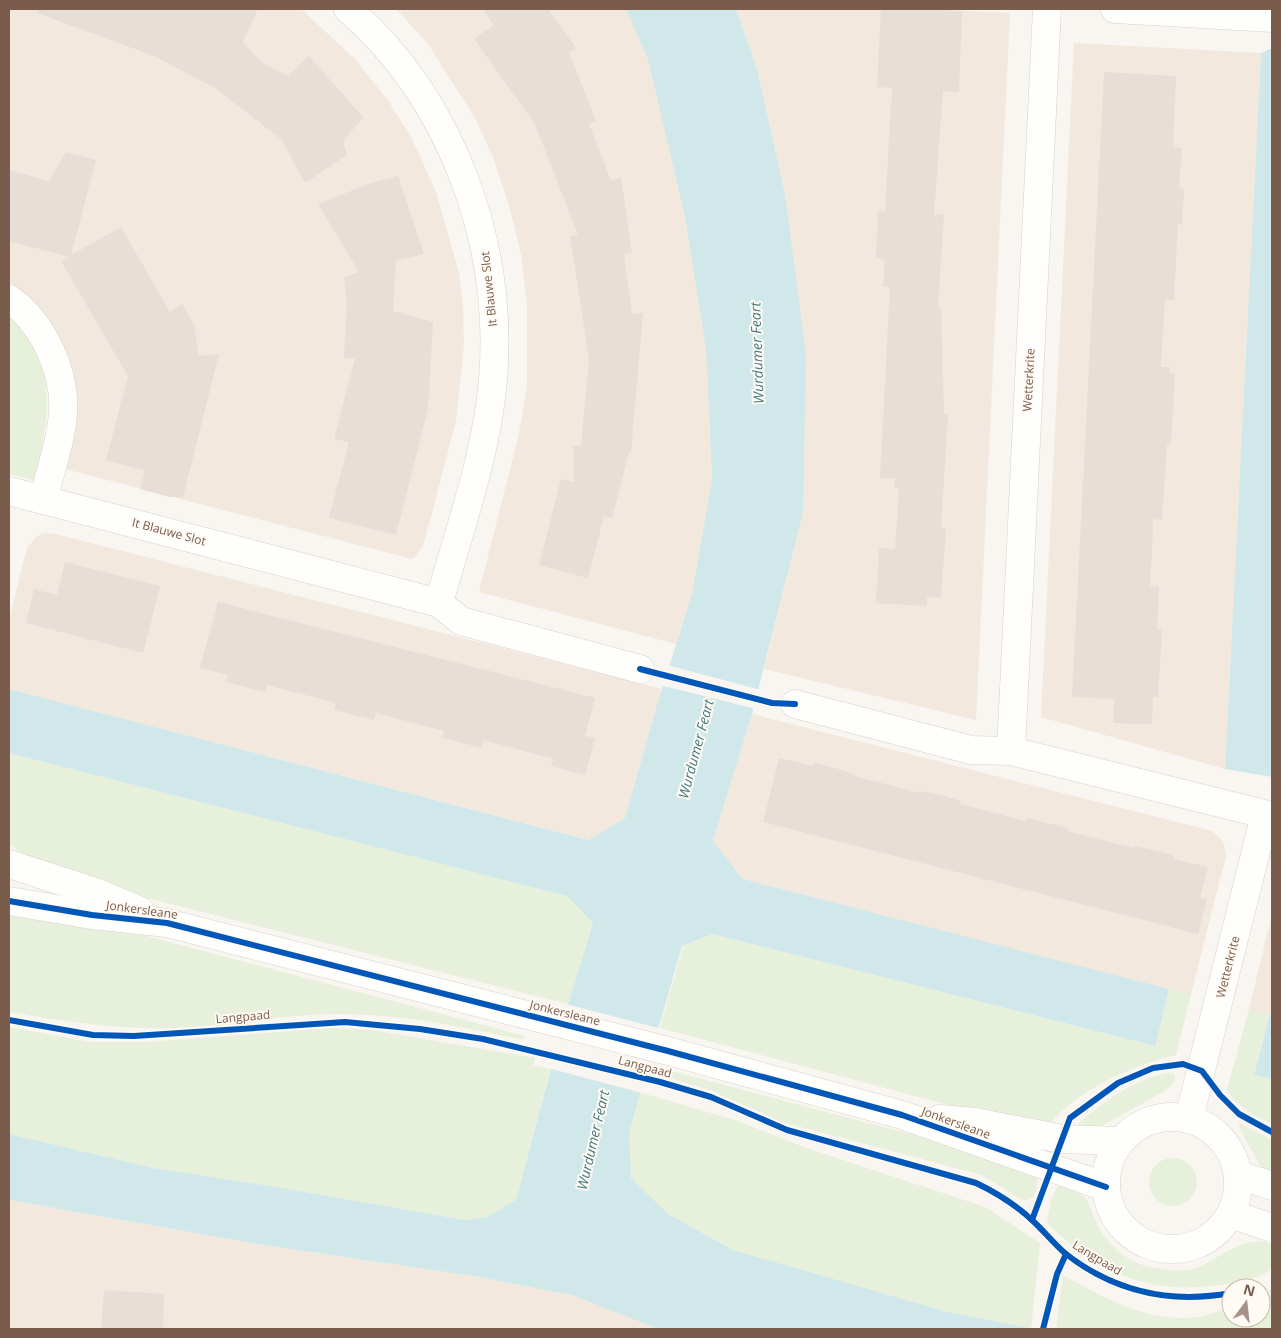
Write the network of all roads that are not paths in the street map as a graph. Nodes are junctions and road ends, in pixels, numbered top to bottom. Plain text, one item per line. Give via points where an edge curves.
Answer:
1 (348, 9) edge
2 (1047, 9) edge
3 (1115, 9) edge
4 (1272, 18) edge
5 (9, 299) edge
6 (10, 494) edge
7 (43, 500) junction
8 (439, 602) junction
9 (640, 669) dead end
10 (796, 704) dead end
11 (1011, 751) junction
12 (1269, 816) edge
13 (9, 864) edge
14 (9, 901) edge
15 (167, 923) junction
16 (902, 1115) junction
17 (1189, 1118) junction
18 (1120, 1141) junction
19 (1239, 1175) junction
20 (1272, 1186) edge
21 (1106, 1187) junction
22 (1231, 1214) junction
23 (1272, 1228) edge

1 - 8 street, It Blauwe Slot via 387,48 434,116 466,183 488,260 494,333 488,414 476,470
2 - 11 street, Wetterkrite
3 - 4 street
5 - 7 street via 34,324 47,345 61,389 63,412 60,434
6 - 7 street, It Blauwe Slot
7 - 8 street, It Blauwe Slot
8 - 9 street, It Blauwe Slot via 461,621
10 - 11 street, Wetterkrite via 971,750
11 - 12 street, Wetterkrite
12 - 17 street, Wetterkrite
13 - 15 street, Jonkersleane via 96,892
14 - 15 street, Jonkersleane
15 - 16 street, Jonkersleane via 668,1051
16 - 18 street, Jonkersleane via 975,1122 1062,1139
16 - 21 street, Jonkersleane
17 - 18 street via 1170,1116 1151,1120 1134,1128
17 - 19 street via 1207,1126 1222,1139 1233,1156
18 - 21 street via 1107,1170
19 - 20 street
19 - 22 street via 1238,1195
21 - 22 street via 1110,1208 1122,1226 1138,1240 1158,1248 1180,1249 1200,1243 1218,1231
22 - 23 street

